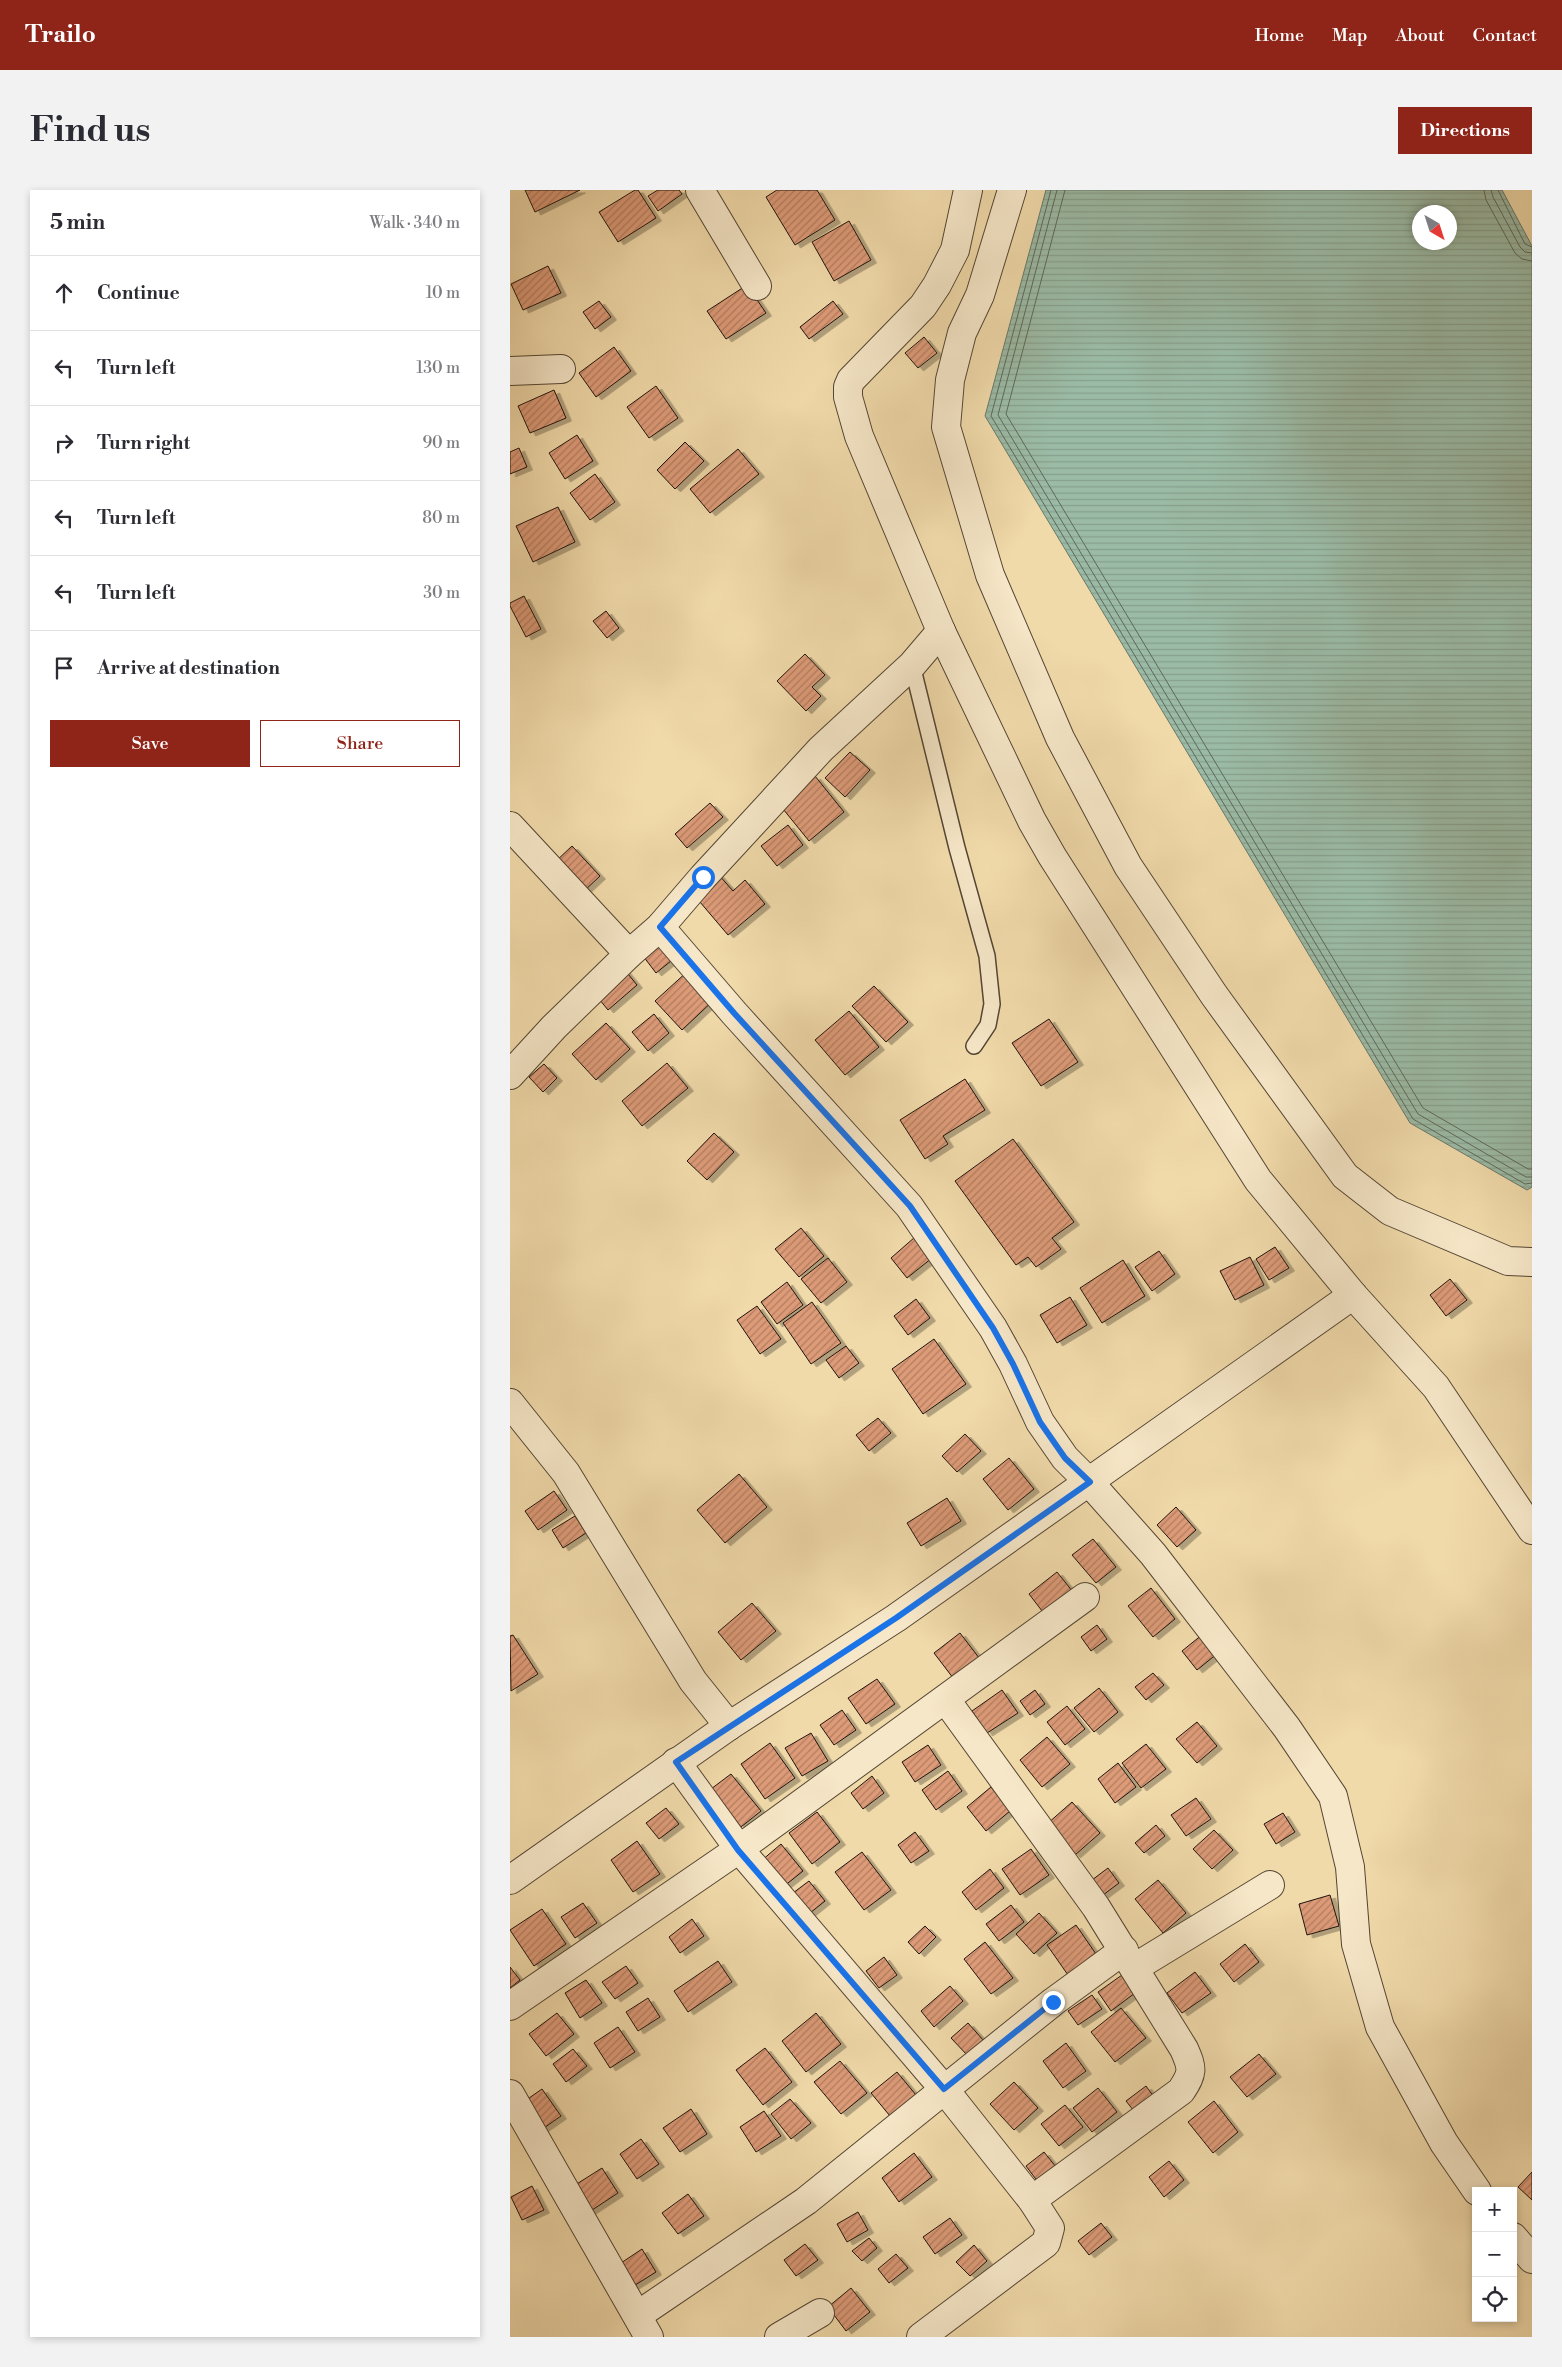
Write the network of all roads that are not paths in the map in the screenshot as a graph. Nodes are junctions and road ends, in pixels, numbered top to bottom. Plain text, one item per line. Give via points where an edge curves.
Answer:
1 (700, 190) edge
2 (968, 190) edge
3 (1012, 190) edge
4 (758, 286) dead end
5 (561, 369) dead end
6 (510, 371) edge
7 (941, 631) junction
8 (912, 665) junction
9 (510, 826) edge
10 (660, 927) junction
11 (629, 954) junction
12 (974, 1046) dead end
13 (511, 1070) edge
14 (1532, 1262) edge
15 (1353, 1295) junction
16 (510, 1403) edge
17 (1090, 1482) junction
18 (1532, 1530) edge
19 (1085, 1597) dead end
20 (946, 1700) junction
21 (729, 1726) junction
22 (676, 1762) junction
23 (738, 1850) junction
24 (510, 1880) edge
25 (1270, 1885) dead end
26 (1129, 1959) junction
27 (510, 2006) edge
28 (944, 2089) junction
29 (510, 2094) edge
30 (1474, 2187) edge
31 (1032, 2200) junction
32 (1517, 2242) edge
33 (1532, 2259) edge
34 (820, 2313) dead end
35 (643, 2326) edge
36 (779, 2337) edge
37 (921, 2337) edge

1 - 4 street
2 - 7 street via 955,250 937,285 923,306 874,354 848,387 859,436
3 - 14 street via 980,295 962,333 950,380 946,427 990,575 1060,738 1128,866 1214,995 1345,1176 1390,1211 1508,1261
5 - 6 street
7 - 8 street
7 - 15 street via 1052,856 1258,1180
8 - 10 street via 821,749
8 - 12 lane via 987,956 992,1004 988,1025
9 - 11 street
10 - 11 street
10 - 17 street via 910,1206 993,1328 1040,1422 1065,1458
11 - 13 street
15 - 17 street
15 - 18 street via 1436,1387
16 - 21 street via 566,1473 693,1681
17 - 21 street via 896,1618
17 - 30 street via 1165,1570 1287,1728 1333,1796 1350,1867 1356,1944 1380,2027 1444,2143
19 - 20 street
20 - 23 street
20 - 26 street via 1096,1907
21 - 22 street
22 - 23 street
22 - 24 street
23 - 27 street
23 - 28 street
25 - 26 street
26 - 28 street via 1053,2002
26 - 31 street via 1184,2049 1191,2064 1191,2076 1181,2091
28 - 31 street
28 - 35 street via 806,2201
29 - 35 street
31 - 37 street via 1050,2228 1046,2243
32 - 33 street
34 - 36 street

